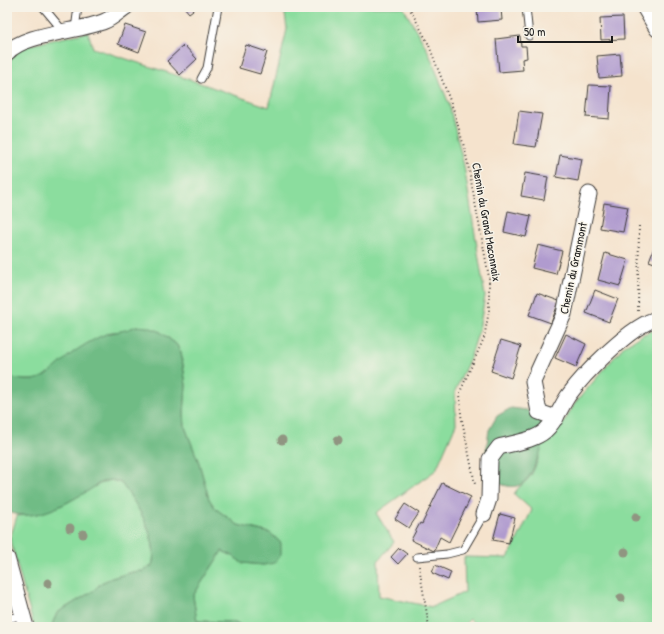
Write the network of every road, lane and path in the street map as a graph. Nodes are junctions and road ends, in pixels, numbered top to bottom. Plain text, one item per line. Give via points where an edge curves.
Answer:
1 (43, 7) edge
2 (78, 7) edge
3 (126, 7) edge
4 (218, 7) edge
5 (409, 7) edge
6 (526, 7) edge
7 (644, 7) edge
8 (657, 29) edge
9 (70, 30) junction
10 (529, 36) dead end
11 (7, 53) edge
12 (201, 78) dead end
13 (588, 194) dead end
14 (639, 223) dead end
15 (656, 319) edge
16 (638, 329) junction
17 (556, 418) junction
18 (476, 488) dead end
19 (484, 514) joint
20 (417, 557) joint
21 (7, 558) edge
22 (7, 619) edge
23 (24, 621) edge
24 (429, 627) edge

1 - 9 lane
2 - 9 lane
3 - 9 street via 106,21
4 - 12 lane via 207,68
5 - 18 path, Chemin du Grand Maconnaix via 428,43 454,111 466,154 489,277 489,310 484,338 460,392 461,415
6 - 10 lane
7 - 8 street
9 - 11 street via 31,40 12,47
13 - 17 street, Chemin du Grammont via 564,314 533,382 539,412
14 - 16 path
15 - 16 street
16 - 17 street via 611,349 568,396
17 - 19 street via 544,432 499,447 490,459 489,499
19 - 20 lane via 463,550
20 - 24 path
21 - 23 street
22 - 23 lane

